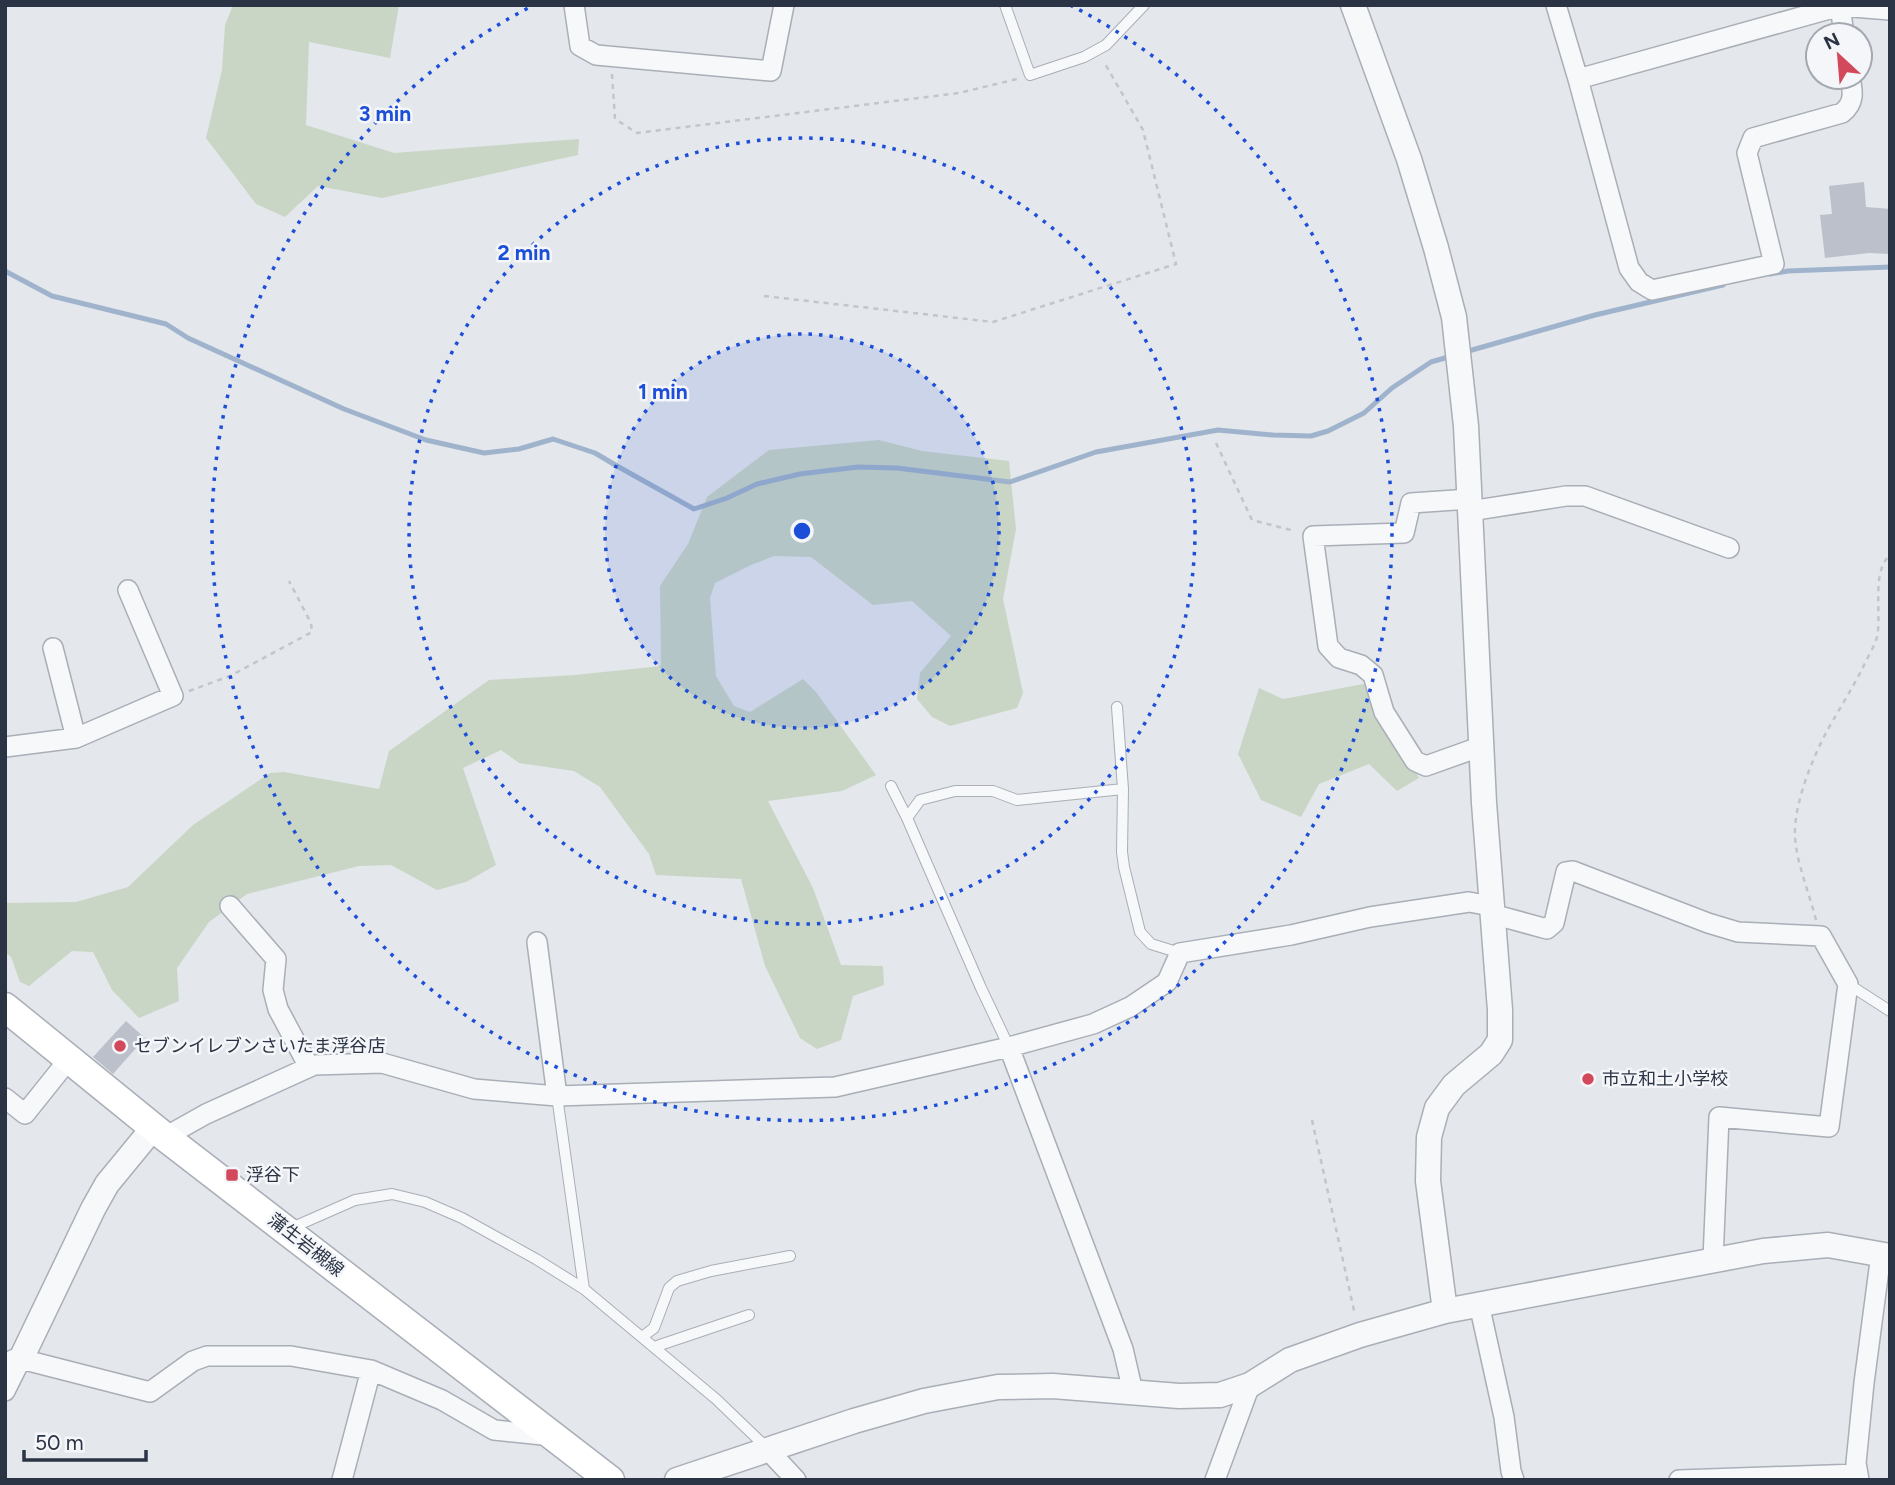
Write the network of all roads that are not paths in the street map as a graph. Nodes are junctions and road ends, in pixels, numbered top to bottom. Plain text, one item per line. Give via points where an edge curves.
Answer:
1 (574, 5) edge
2 (784, 5) edge
3 (1005, 5) edge
4 (1144, 5) edge
5 (1353, 5) edge
6 (1556, 5) edge
7 (1840, 6) edge
8 (1890, 10) edge
9 (1578, 79) junction
10 (1852, 91) edge
11 (1470, 505) junction
12 (1729, 548) dead end
13 (128, 590) dead end
14 (53, 648) dead end
15 (1117, 707) dead end
16 (76, 738) junction
17 (1482, 746) junction
18 (5, 747) edge
19 (891, 786) dead end
20 (1123, 789) junction
21 (907, 818) junction
22 (230, 906) dead end
23 (1491, 910) junction
24 (537, 942) dead end
25 (1180, 953) junction
26 (1848, 984) junction
27 (1890, 1011) edge
28 (9, 1018) edge
29 (1009, 1047) junction
30 (69, 1059) junction
31 (309, 1067) junction
32 (557, 1096) junction
33 (5, 1098) edge
34 (159, 1133) junction
35 (286, 1230) junction
36 (1886, 1255) edge
37 (790, 1256) dead end
38 (1713, 1260) junction
39 (584, 1289) junction
40 (1479, 1304) junction
41 (1445, 1311) junction
42 (749, 1315) dead end
43 (642, 1337) junction
44 (654, 1347) junction
45 (13, 1363) edge
46 (372, 1370) junction
47 (1250, 1385) junction
48 (5, 1391) edge
49 (1133, 1392) junction
50 (553, 1437) junction
51 (768, 1450) junction
52 (1859, 1477) edge
53 (342, 1480) edge
54 (610, 1480) edge
55 (677, 1480) edge
56 (796, 1480) edge
57 (1215, 1480) edge
58 (1514, 1480) edge
59 (1679, 1480) edge

1 - 2 street via 580,46 596,55 771,71
3 - 4 lane via 1030,75 1097,50
5 - 11 street via 1409,159 1454,317
6 - 9 street
7 - 8 street
7 - 9 street
9 - 10 street via 1629,268 1652,290 1774,264 1747,153 1753,138 1842,113 1853,98
11 - 12 street via 1584,496
11 - 17 street
11 - 17 street via 1411,503 1404,534 1313,536 1328,646 1339,658 1361,665 1373,676 1384,712 1415,761 1426,766
13 - 16 street via 173,696
14 - 16 street
15 - 20 lane
16 - 18 street
17 - 23 street
19 - 21 lane
20 - 21 lane via 1017,800 993,791 955,791 920,800
20 - 25 lane via 1122,852 1140,932 1151,944
21 - 29 lane
22 - 31 street via 276,959 273,989 278,1009
23 - 25 street via 1469,902
23 - 26 street via 1547,929 1554,923 1566,872 1573,871 1738,932 1821,936
23 - 41 street via 1500,1040 1437,1108 1429,1137 1428,1181
24 - 32 street
25 - 29 street via 1167,982 1121,1012
26 - 27 lane
26 - 38 street via 1829,1127 1720,1117
28 - 30 main road, 蒲生岩槻線
29 - 32 street via 835,1087
29 - 49 street via 1123,1349
30 - 33 street via 25,1114
30 - 34 main road, 蒲生岩槻線
31 - 32 street via 382,1063 474,1089
31 - 34 street
32 - 39 lane
34 - 35 main road, 蒲生岩槻線
34 - 45 street via 107,1184
35 - 39 lane via 355,1200 392,1194 462,1218
35 - 50 main road, 蒲生岩槻線
36 - 38 street via 1828,1245
36 - 52 street via 1864,1383 1856,1463
37 - 43 lane via 677,1281 669,1288 654,1328
38 - 40 street
39 - 43 lane
40 - 41 street
40 - 58 street
41 - 47 street via 1290,1360
42 - 44 lane
43 - 44 lane
44 - 51 lane
45 - 46 street via 150,1392 207,1356 292,1356
45 - 48 street
46 - 50 street via 442,1400 494,1430
46 - 53 street
47 - 49 street via 1220,1395
47 - 57 street
49 - 51 street via 998,1387 924,1401
50 - 54 main road, 蒲生岩槻線
51 - 55 street
51 - 56 street
52 - 59 street

